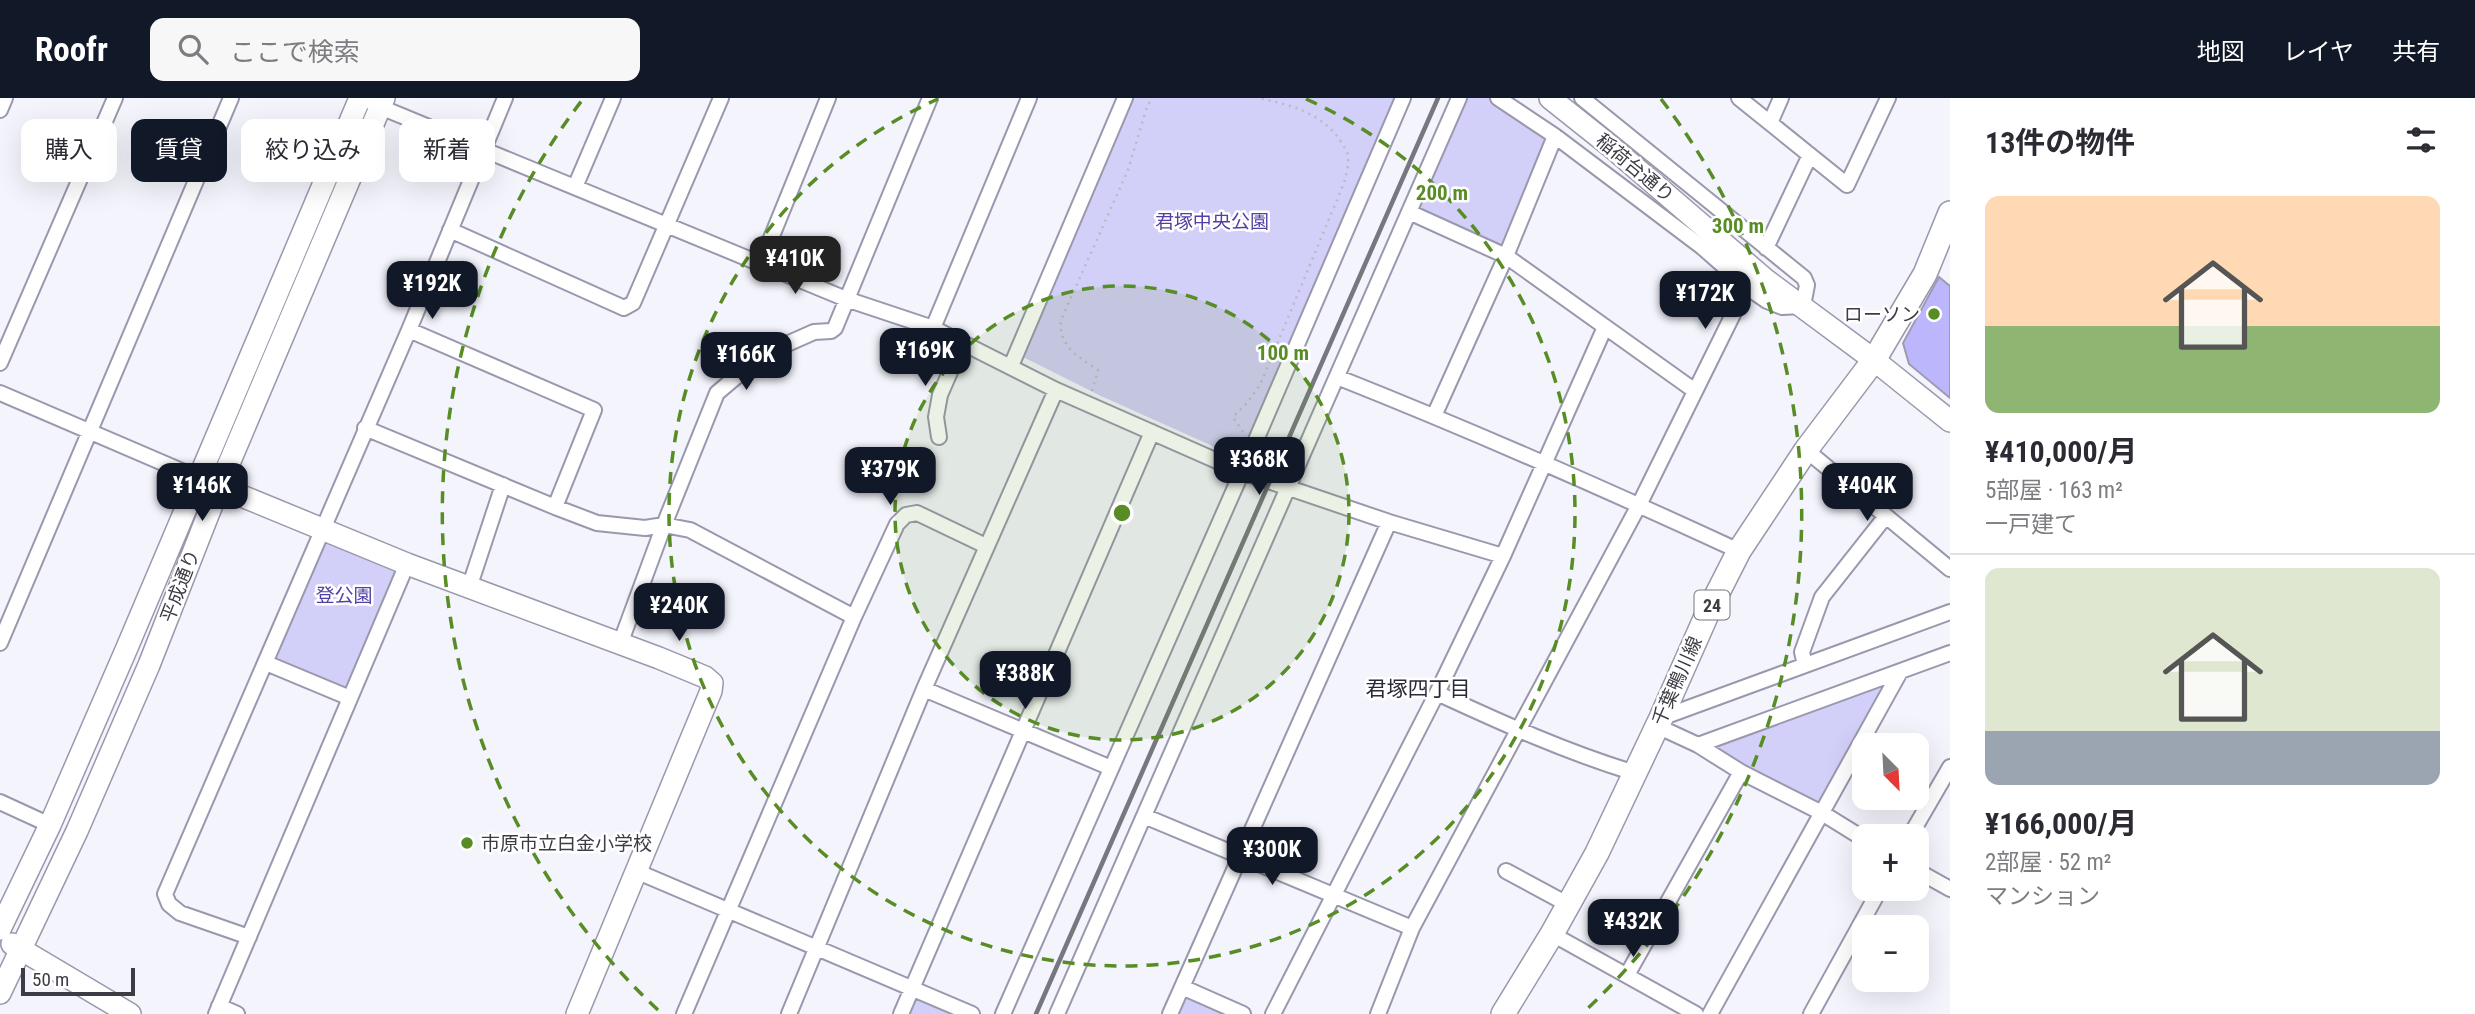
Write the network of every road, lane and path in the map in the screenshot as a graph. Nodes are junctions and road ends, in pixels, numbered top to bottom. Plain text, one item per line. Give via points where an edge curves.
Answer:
1 (5, 98) edge
2 (115, 98) edge
3 (230, 98) edge
4 (359, 98) edge
5 (505, 98) edge
6 (613, 98) edge
7 (720, 98) edge
8 (828, 98) edge
9 (930, 98) edge
10 (1029, 98) edge
11 (1125, 98) edge
12 (1153, 98) edge
13 (1257, 98) edge
14 (1403, 98) edge
15 (1460, 98) edge
16 (1498, 98) edge
17 (1550, 98) edge
18 (1583, 98) edge
19 (1739, 98) edge
20 (1781, 98) edge
21 (1888, 98) edge
22 (382, 103) edge
23 (0, 110) edge
24 (417, 119) edge
25 (495, 123) edge
26 (1770, 123) junction
27 (1555, 136) junction
28 (495, 154) edge
29 (1810, 155) junction
30 (470, 182) edge
31 (575, 187) junction
32 (1409, 212) junction
33 (1950, 213) edge
34 (666, 223) junction
35 (450, 230) junction
36 (1766, 248) junction
37 (1506, 256) junction
38 (761, 262) junction
39 (1747, 286) junction
40 (846, 299) junction
41 (1803, 306) junction
42 (1605, 327) junction
43 (933, 328) junction
44 (409, 331) junction
45 (953, 338) junction
46 (1874, 360) junction
47 (0, 363) edge
48 (1011, 366) junction
49 (1337, 377) junction
50 (1056, 390) junction
51 (1695, 391) junction
52 (0, 393) edge
53 (1088, 404) junction
54 (1434, 416) junction
55 (1950, 421) edge
56 (365, 428) junction
57 (91, 432) junction
58 (1152, 432) junction
59 (939, 437) dead end
60 (1256, 440) junction
61 (1806, 450) junction
62 (1543, 464) junction
63 (1242, 472) junction
64 (198, 478) junction
65 (503, 485) junction
66 (219, 487) junction
67 (1289, 489) junction
68 (1639, 505) junction
69 (555, 507) junction
70 (1886, 516) junction
71 (1389, 522) junction
72 (664, 525) junction
73 (323, 529) junction
74 (986, 546) junction
75 (1739, 551) junction
76 (1503, 556) junction
77 (407, 564) junction
78 (1950, 569) edge
79 (469, 588) junction
80 (1950, 612) edge
81 (854, 617) junction
82 (0, 643) edge
83 (620, 644) junction
84 (1950, 653) edge
85 (266, 663) junction
86 (1805, 665) junction
87 (1900, 672) junction
88 (925, 689) junction
89 (1437, 693) junction
90 (350, 698) junction
91 (1659, 722) junction
92 (1024, 730) junction
93 (1519, 731) junction
94 (1698, 746) junction
95 (1950, 767) edge
96 (1111, 768) junction
97 (1741, 772) junction
98 (1635, 773) junction
99 (0, 802) edge
100 (1822, 813) junction
101 (1144, 816) junction
102 (1917, 824) edge
103 (50, 825) junction
104 (1852, 832) edge
105 (1241, 855) junction
106 (1506, 871) dead end
107 (638, 872) junction
108 (1929, 877) edge
109 (1950, 889) edge
110 (1334, 895) junction
111 (1873, 901) edge
112 (1569, 905) junction
113 (728, 912) junction
114 (1412, 928) junction
115 (0, 929) edge
116 (1552, 934) junction
117 (0, 937) edge
118 (249, 937) junction
119 (818, 947) junction
120 (22, 949) junction
121 (1626, 975) junction
122 (1182, 987) junction
123 (912, 990) junction
124 (0, 993) edge
125 (218, 1010) edge
126 (117, 1011) edge
127 (237, 1014) edge
128 (578, 1014) edge
129 (684, 1014) edge
130 (789, 1014) edge
131 (901, 1014) edge
132 (972, 1014) edge
133 (1003, 1014) edge
134 (1057, 1014) edge
135 (1170, 1014) edge
136 (1243, 1014) edge
137 (1273, 1014) edge
138 (1378, 1014) edge
139 (1503, 1014) edge
140 (1696, 1014) edge
141 (1710, 1014) edge
142 (1811, 1014) edge

1 - 23 street
2 - 47 street
3 - 57 street
4 - 22 street
4 - 64 street, 平成通り
5 - 25 street
6 - 31 street
7 - 34 street
8 - 38 street
9 - 40 street
10 - 43 street
11 - 48 street
12 - 53 path via 1128,170 1060,320 1064,342 1098,370
13 - 60 path via 1287,105 1324,122 1349,159 1344,183 1260,385 1233,417 1242,431
14 - 60 street
15 - 32 street
16 - 27 street
17 - 41 street, 稲荷台通り
18 - 36 street
19 - 26 street
20 - 26 street
21 - 29 street via 1847,185
22 - 24 street
22 - 66 street, 平成通り
26 - 29 street
27 - 37 street
27 - 39 street
28 - 31 street
29 - 36 street
30 - 35 street
31 - 34 street
32 - 37 street
32 - 49 street
33 - 46 main road, 千葉鴨川線 / 24 via 1920,284
34 - 35 street via 633,303 624,308
34 - 38 street
35 - 44 street
36 - 41 street via 1804,278
37 - 42 street
37 - 54 street
38 - 40 street
39 - 41 street via 1782,307
39 - 51 street
40 - 43 street
40 - 72 street via 831,331 814,332 762,355 717,393
41 - 46 street, 稲荷台通り
42 - 51 street
42 - 62 street
43 - 45 street
44 - 56 street
44 - 69 street via 594,410
45 - 48 street
45 - 59 street via 950,372 936,417
46 - 55 street, 稲荷台通り
46 - 61 main road, 千葉鴨川線 / 24
48 - 50 street
49 - 54 street
49 - 67 street
50 - 53 street
50 - 74 street
51 - 68 street
52 - 57 street
53 - 58 street
54 - 62 street
56 - 65 street
56 - 73 street
57 - 64 street
57 - 82 street
58 - 63 street
58 - 92 street
60 - 63 street
61 - 70 street
61 - 75 main road, 千葉鴨川線 / 24
62 - 68 street
62 - 76 street
63 - 67 street
63 - 96 street
64 - 66 street
64 - 103 street, 平成通り
65 - 69 street
65 - 79 street
66 - 73 street
66 - 120 street, 平成通り via 149,665
67 - 71 street
67 - 101 street
68 - 75 street
68 - 93 street
69 - 72 street via 597,523 645,528
70 - 78 street
70 - 86 street via 1822,597 1802,652
71 - 76 street
71 - 105 street
72 - 81 street via 690,530
72 - 83 street
73 - 77 street
73 - 85 street
74 - 81 street via 917,513 905,515
74 - 88 street
75 - 91 main road, 千葉鴨川線 / 24
76 - 89 street
77 - 79 street
77 - 90 street
79 - 83 street
80 - 86 street
81 - 113 street
83 - 107 street via 712,683
84 - 87 street
85 - 90 street
85 - 118 street via 164,894 180,913
86 - 91 street
87 - 94 street
87 - 100 street
88 - 92 street
88 - 119 street
89 - 93 street
89 - 110 street
90 - 118 street
91 - 94 street
91 - 98 main road, 千葉鴨川線 / 24
92 - 96 street
92 - 123 street
93 - 98 street
93 - 114 street
94 - 97 street
95 - 102 street
96 - 133 street
97 - 100 street
97 - 121 street
98 - 112 main road, 千葉鴨川線 / 24
99 - 103 street
100 - 104 street
100 - 141 street
101 - 105 street
101 - 134 street
103 - 115 street, 平成通り
105 - 110 street
105 - 122 street
106 - 112 street
107 - 113 street
107 - 128 street
108 - 109 street
110 - 114 street
110 - 137 street
111 - 142 street
112 - 116 main road, 千葉鴨川線 / 24
113 - 119 street
113 - 129 street
114 - 138 street
116 - 121 street
116 - 139 main road, 千葉鴨川線 / 24
117 - 120 street
118 - 125 street
119 - 123 street
119 - 130 street
120 - 124 street, 平成通り
120 - 126 street
121 - 140 street
122 - 135 street
122 - 136 street
123 - 131 street
123 - 132 street
125 - 127 street

